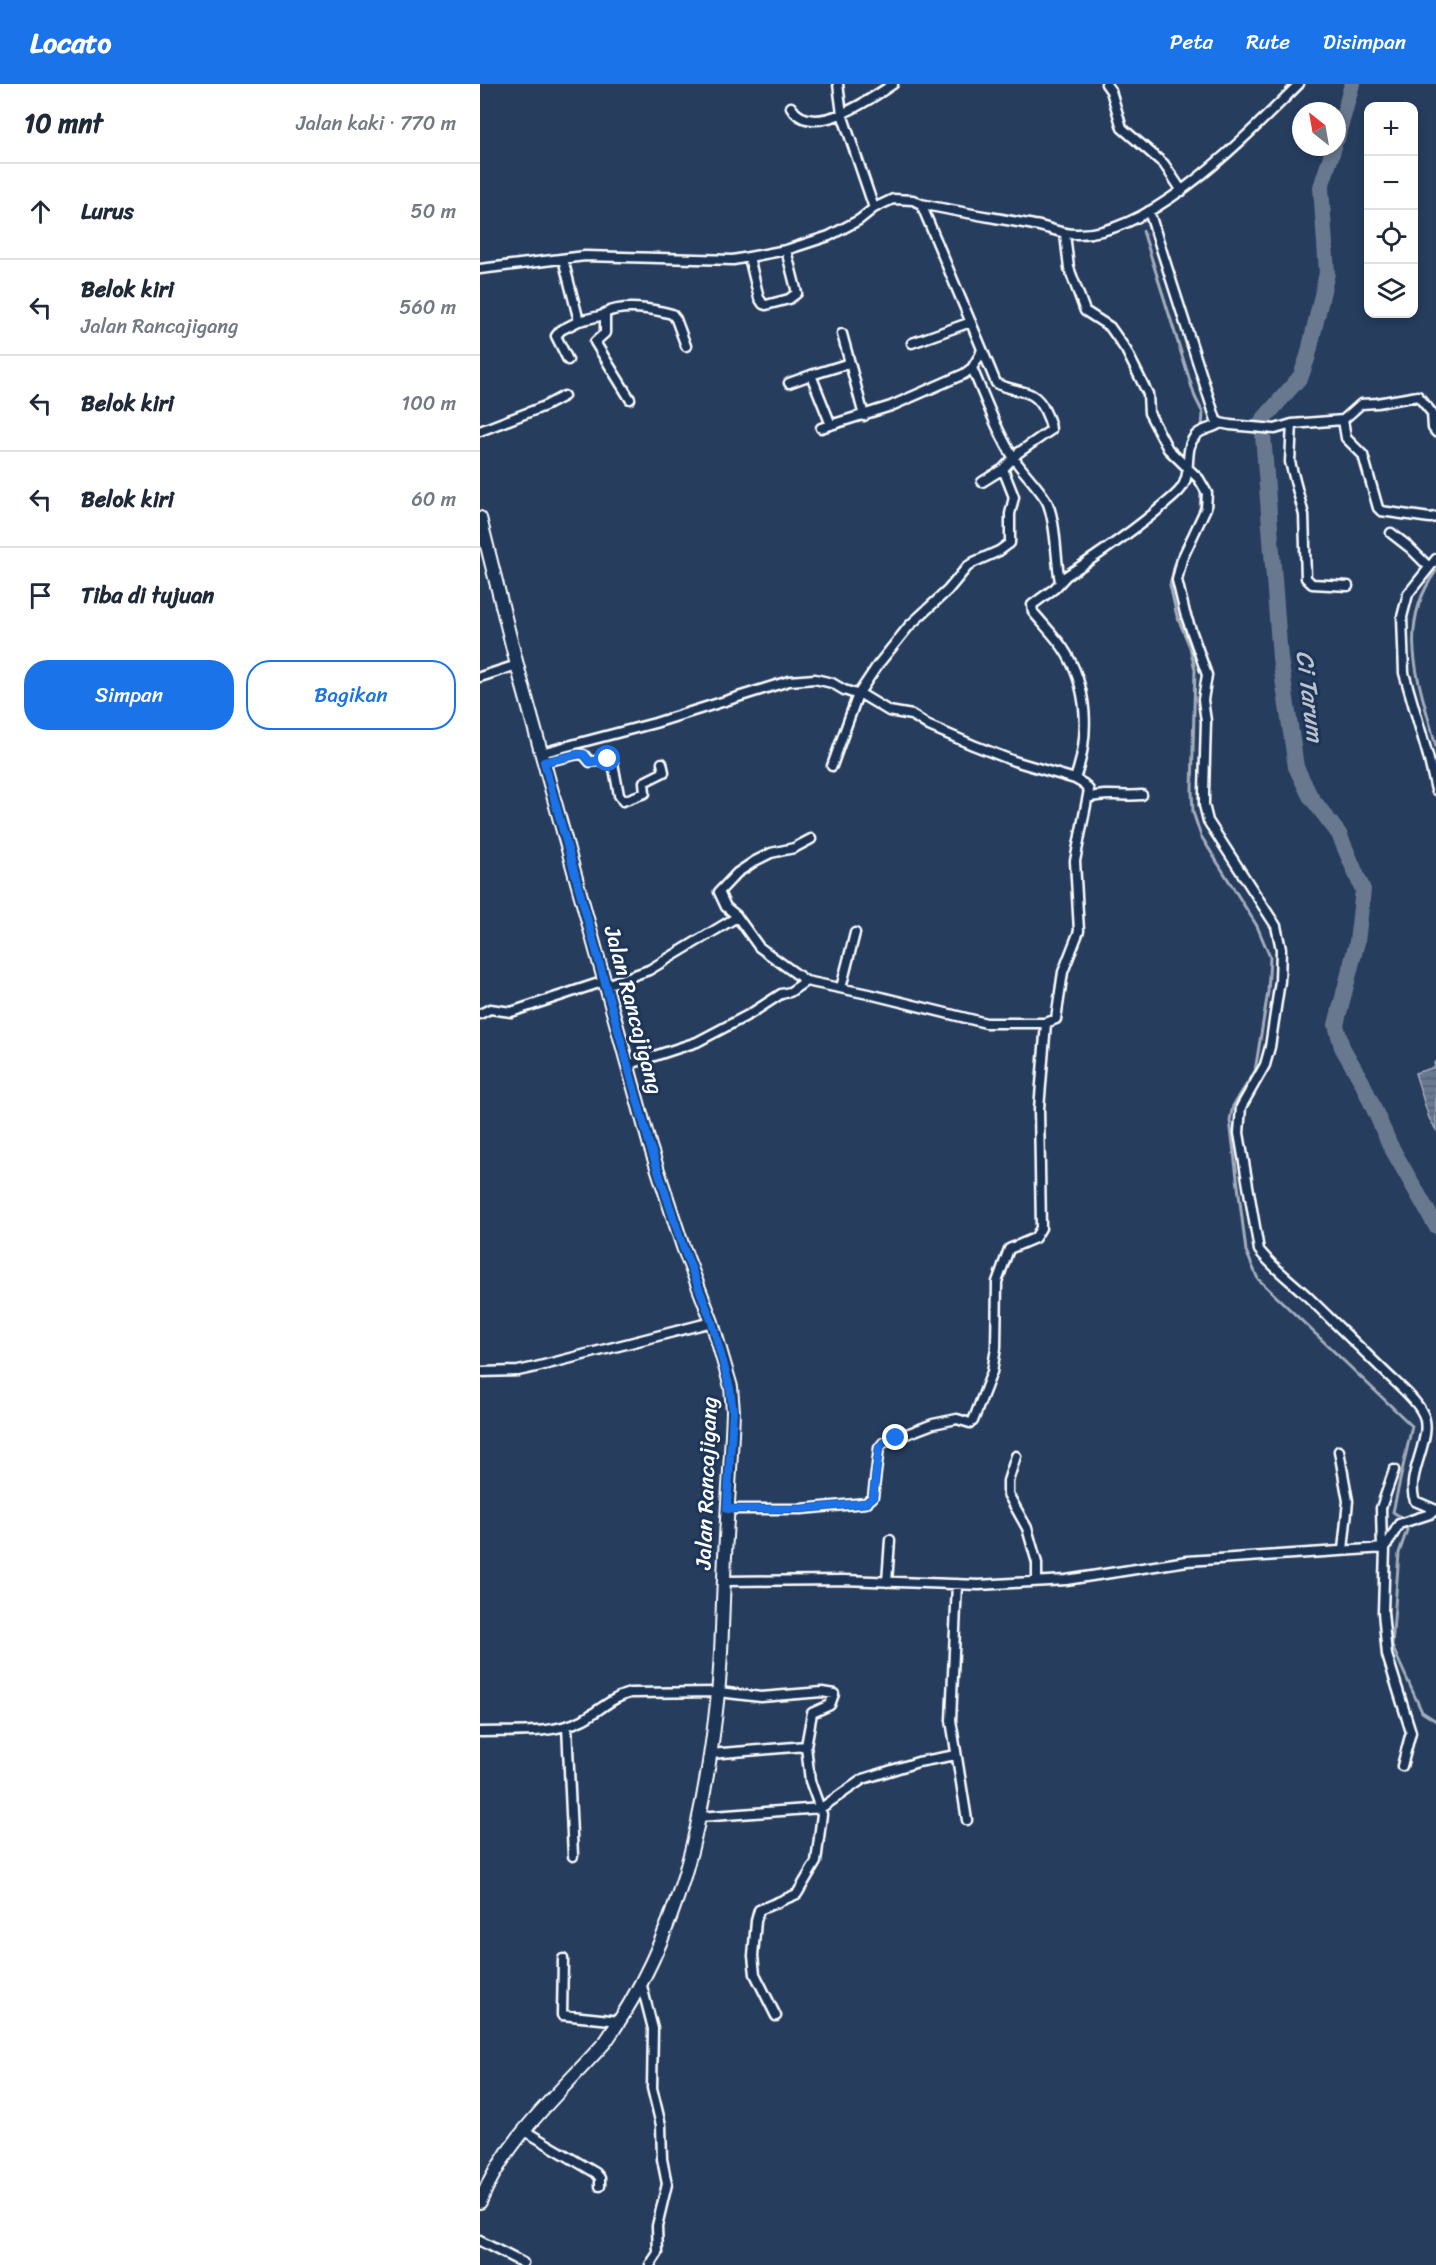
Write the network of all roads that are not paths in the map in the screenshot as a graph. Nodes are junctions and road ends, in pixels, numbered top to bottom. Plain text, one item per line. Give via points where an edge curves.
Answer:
1 (838, 84) edge
2 (892, 84) edge
3 (1106, 84) edge
4 (1299, 84) edge
5 (792, 107) dead end
6 (842, 114) junction
7 (1182, 191) junction
8 (921, 204) junction
9 (874, 208) junction
10 (1149, 211) junction
11 (1065, 234) junction
12 (786, 250) junction
13 (749, 257) junction
14 (563, 259) junction
15 (480, 269) edge
16 (604, 315) junction
17 (579, 321) junction
18 (971, 322) junction
19 (842, 334) dead end
20 (912, 343) dead end
21 (686, 346) dead end
22 (982, 349) junction
23 (568, 360) dead end
24 (850, 363) junction
25 (972, 368) junction
26 (811, 375) junction
27 (789, 383) dead end
28 (564, 396) dead end
29 (630, 399) dead end
30 (864, 416) junction
31 (1343, 420) junction
32 (1225, 424) junction
33 (1292, 424) junction
34 (831, 425) junction
35 (821, 428) dead end
36 (480, 431) edge
37 (1436, 432) edge
38 (1013, 458) junction
39 (1003, 469) junction
40 (1191, 472) junction
41 (982, 482) dead end
42 (1436, 517) edge
43 (480, 518) edge
44 (1391, 533) dead end
45 (1436, 559) edge
46 (1429, 567) junction
47 (1060, 581) junction
48 (1348, 586) dead end
49 (517, 665) junction
50 (480, 677) edge
51 (858, 694) junction
52 (543, 757) junction
53 (662, 763) dead end
54 (832, 766) dead end
55 (1075, 779) junction
56 (1436, 790) edge
57 (1142, 795) dead end
58 (1088, 798) junction
59 (811, 839) dead end
60 (737, 917) junction
61 (855, 933) dead end
62 (806, 981) junction
63 (605, 983) junction
64 (841, 988) junction
65 (480, 1014) edge
66 (1046, 1023) junction
67 (627, 1065) junction
68 (712, 1322) junction
69 (480, 1372) edge
70 (1339, 1451) dead end
71 (1016, 1456) dead end
72 (1394, 1470) dead end
73 (727, 1509) junction
74 (1436, 1510) edge
75 (890, 1540) dead end
76 (1383, 1548) junction
77 (1343, 1550) junction
78 (723, 1581) junction
79 (1036, 1581) junction
80 (888, 1582) junction
81 (957, 1584) junction
82 (719, 1692) junction
83 (567, 1726) junction
84 (480, 1732) edge
85 (806, 1746) junction
86 (710, 1754) junction
87 (957, 1755) junction
88 (1402, 1766) dead end
89 (822, 1808) junction
90 (699, 1817) junction
91 (967, 1820) dead end
92 (573, 1856) dead end
93 (563, 1959) dead end
94 (641, 1982) junction
95 (776, 2016) dead end
96 (620, 2021) junction
97 (525, 2131) junction
98 (600, 2186) dead end
99 (480, 2202) edge
100 (480, 2241) edge
101 (523, 2263) dead end
102 (650, 2265) edge

1 - 6 street
2 - 6 street
3 - 7 street via 1122,128 1164,164
4 - 7 street
5 - 6 street via 795,114 806,120
6 - 9 street
7 - 10 street
8 - 9 street via 893,199
8 - 11 street
8 - 18 street
9 - 12 street via 829,236
10 - 11 street via 1093,233
10 - 32 street via 1212,414
11 - 40 street via 1069,268 1085,311 1108,324 1126,350 1148,394 1150,417 1170,453
12 - 13 street
12 - 13 street via 797,293 766,305 759,298
13 - 14 street
14 - 15 street
14 - 17 street
16 - 17 street
16 - 21 street via 609,311 639,309 672,314
16 - 29 street via 605,333 595,342
17 - 23 street via 556,336
18 - 20 street
18 - 22 street
19 - 24 street
22 - 25 street
22 - 38 street via 996,383 1037,397 1051,423 1049,433
24 - 26 street
24 - 30 street
25 - 30 street via 948,382
25 - 38 street
26 - 27 street
26 - 34 street
28 - 36 street
30 - 34 street
31 - 33 street
31 - 37 street via 1361,404 1418,396 1432,413
31 - 42 street via 1346,438 1363,455 1378,508
32 - 33 street via 1275,429
32 - 40 street via 1198,433 1191,443
33 - 48 street via 1290,462 1304,515 1306,578 1312,584
34 - 35 street
38 - 39 street
38 - 47 street via 1047,502
39 - 41 street
39 - 51 street via 1014,497 1010,543 967,567 909,626
40 - 47 street via 1181,488 1150,517
40 - 74 street via 1205,488 1206,508 1182,559 1178,580 1207,675 1203,700 1204,805 1208,821 1276,926 1281,949 1270,1047 1265,1065 1241,1107 1239,1133 1259,1250 1424,1413 1426,1433 1412,1492 1415,1501
43 - 49 main road, Jalan Rancajigang
44 - 46 street
45 - 46 street
46 - 56 street via 1405,601 1402,658
47 - 55 street via 1031,608 1063,648 1079,684 1086,735
49 - 50 street
49 - 52 main road, Jalan Rancajigang
51 - 52 street via 815,679 789,681
51 - 54 street
51 - 55 street via 889,711 912,715 983,749
52 - 53 street via 584,754 590,762 608,759 613,763 623,801 645,793 644,782 664,772
52 - 63 main road, Jalan Rancajigang
55 - 58 street via 1087,786
57 - 58 street
58 - 66 street via 1075,869 1079,931 1063,972 1056,1019
59 - 60 street via 755,861 723,886 719,895
60 - 62 street via 759,947
60 - 63 street via 649,970
61 - 64 street
62 - 64 street
62 - 67 street via 697,1042
63 - 65 street via 514,1011 490,1009
63 - 67 main road, Jalan Rancajigang
64 - 66 street via 986,1023
66 - 73 street via 1039,1108 1041,1228 1035,1238 1009,1249 996,1282 996,1348 989,1381 973,1421 957,1419 933,1424 883,1443 879,1448 873,1497 866,1503 801,1509
67 - 68 main road, Jalan Rancajigang via 671,1215
68 - 69 street via 518,1371
68 - 73 main road, Jalan Rancajigang via 733,1400
70 - 77 street via 1348,1501
71 - 79 street via 1008,1494 1027,1528 1037,1563
72 - 76 street via 1381,1508
73 - 78 main road, Jalan Rancajigang
74 - 76 street via 1399,1524
75 - 80 street
76 - 77 street
76 - 88 street via 1387,1655 1411,1732
77 - 79 street via 1187,1561 1106,1575
78 - 80 street
78 - 82 main road, Jalan Rancajigang
79 - 81 street
80 - 81 street
81 - 87 street via 951,1719
82 - 83 street via 625,1694
82 - 85 street via 761,1696 834,1694 830,1705 812,1713
82 - 86 main road, Jalan Rancajigang
83 - 84 street
83 - 92 street
85 - 86 street
85 - 89 street via 810,1781
86 - 90 main road, Jalan Rancajigang
87 - 89 street via 863,1779
87 - 91 street
89 - 90 street
89 - 95 street via 816,1862 801,1889 795,1896 758,1912 755,1974
90 - 94 main road, Jalan Rancajigang via 678,1900
93 - 96 street via 562,2015
94 - 96 main road, Jalan Rancajigang
94 - 102 street via 654,2034 652,2088 661,2125 667,2184 657,2226 658,2253
96 - 97 main road, Jalan Rancajigang
97 - 98 street via 596,2173
97 - 99 main road, Jalan Rancajigang via 508,2151
100 - 101 street

